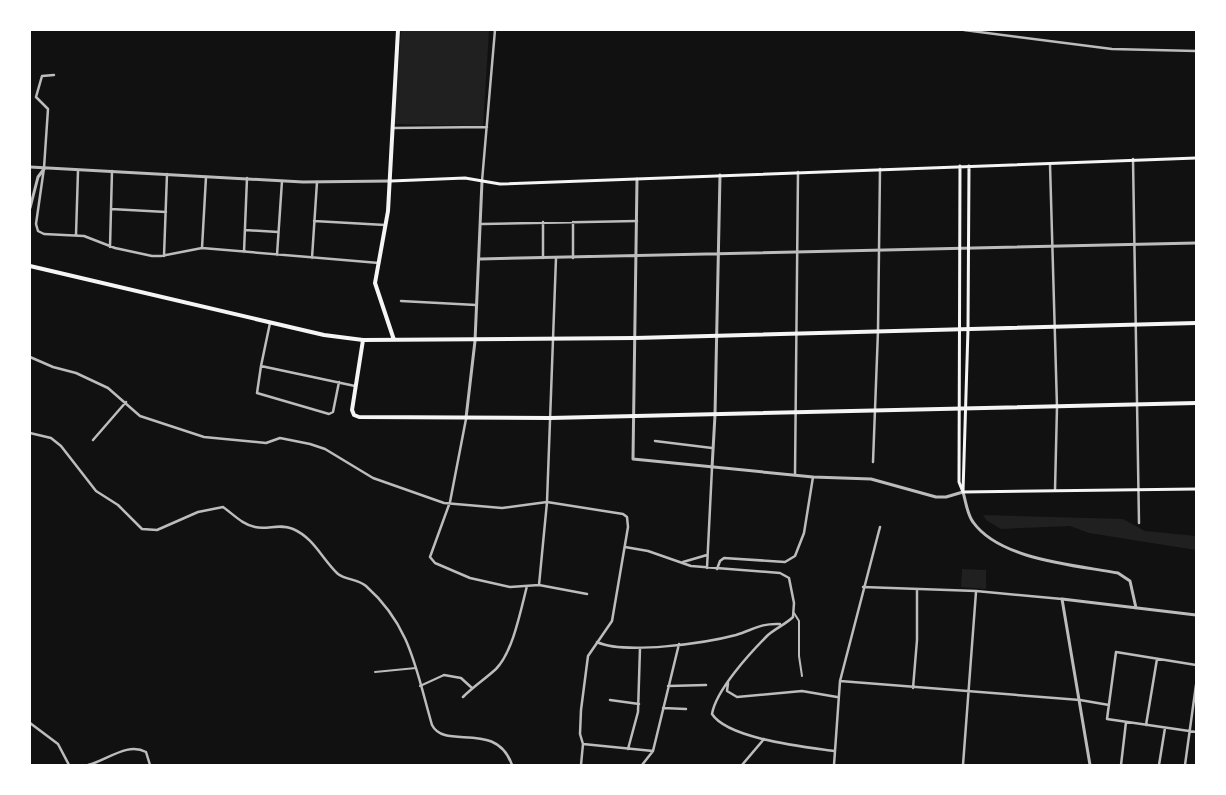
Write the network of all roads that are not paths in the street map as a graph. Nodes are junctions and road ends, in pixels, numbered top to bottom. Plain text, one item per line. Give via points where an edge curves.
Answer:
1 (398, 30) edge
2 (495, 30) edge
3 (964, 30) edge
4 (1196, 51) edge
5 (54, 75) dead end
6 (487, 127) junction
7 (393, 128) junction
8 (1196, 158) edge
9 (1133, 159) junction
10 (1050, 162) junction
11 (960, 166) junction
12 (968, 166) junction
13 (30, 167) edge
14 (44, 168) junction
15 (880, 169) junction
16 (78, 171) junction
17 (112, 171) junction
18 (798, 172) junction
19 (167, 174) junction
20 (720, 175) junction
21 (206, 176) junction
22 (247, 178) junction
23 (637, 179) junction
24 (482, 180) junction
25 (282, 181) junction
26 (390, 181) junction
27 (317, 182) junction
28 (30, 208) edge
29 (111, 209) junction
30 (166, 212) junction
31 (314, 221) junction
32 (637, 221) junction
33 (542, 222) junction
34 (573, 222) junction
35 (482, 224) junction
36 (387, 225) junction
37 (245, 230) junction
38 (278, 232) junction
39 (76, 235) junction
40 (1196, 243) edge
41 (1134, 245) junction
42 (110, 247) junction
43 (1053, 247) junction
44 (202, 248) junction
45 (960, 249) junction
46 (967, 249) junction
47 (878, 251) junction
48 (244, 252) junction
49 (798, 253) junction
50 (277, 255) junction
51 (718, 255) junction
52 (164, 256) junction
53 (636, 257) junction
54 (312, 258) junction
55 (543, 258) junction
56 (556, 258) junction
57 (573, 258) junction
58 (480, 260) junction
59 (379, 264) junction
60 (30, 266) edge
61 (401, 301) dead end
62 (476, 305) junction
63 (270, 323) junction
64 (1196, 323) edge
65 (1136, 324) junction
66 (1055, 327) junction
67 (960, 329) junction
68 (968, 329) junction
69 (878, 331) junction
70 (798, 334) junction
71 (716, 336) junction
72 (635, 338) junction
73 (362, 340) junction
74 (394, 340) junction
75 (554, 340) junction
76 (475, 341) junction
77 (30, 357) edge
78 (261, 366) junction
79 (339, 382) junction
80 (355, 386) junction
81 (126, 402) junction
82 (1196, 403) edge
83 (1138, 405) junction
84 (1057, 407) junction
85 (874, 410) junction
86 (959, 410) junction
87 (966, 410) junction
88 (796, 413) junction
89 (715, 415) junction
90 (633, 416) junction
91 (550, 418) junction
92 (466, 419) junction
93 (30, 433) edge
94 (93, 440) dead end
95 (655, 442) dead end
96 (712, 448) junction
97 (873, 462) dead end
98 (712, 468) junction
99 (795, 474) junction
100 (813, 477) junction
101 (1196, 489) edge
102 (1140, 490) junction
103 (1055, 491) junction
104 (963, 492) junction
105 (450, 502) junction
106 (547, 502) junction
107 (1139, 523) dead end
108 (880, 527) dead end
109 (625, 547) junction
110 (707, 555) junction
111 (683, 562) junction
112 (706, 568) junction
113 (717, 569) junction
114 (539, 585) junction
115 (527, 586) junction
116 (863, 587) junction
117 (917, 590) junction
118 (976, 591) junction
119 (586, 594) dead end
120 (1062, 599) junction
121 (1136, 608) junction
122 (794, 613) junction
123 (1196, 615) edge
124 (782, 624) junction
125 (598, 642) junction
126 (679, 644) junction
127 (640, 648) junction
128 (1157, 659) junction
129 (1196, 665) edge
130 (416, 668) junction
131 (375, 672) dead end
132 (444, 675) joint
133 (802, 676) dead end
134 (840, 681) junction
135 (728, 683) junction
136 (706, 685) dead end
137 (1196, 685) edge
138 (420, 686) junction
139 (668, 686) junction
140 (472, 688) junction
141 (912, 688) junction
142 (968, 693) junction
143 (463, 697) dead end
144 (838, 697) junction
145 (610, 700) dead end
146 (1080, 700) junction
147 (639, 704) junction
148 (1109, 705) junction
149 (663, 708) junction
150 (686, 709) dead end
151 (30, 722) edge
152 (1126, 722) junction
153 (1146, 725) junction
154 (1165, 728) junction
155 (1189, 731) junction
156 (1196, 732) edge
157 (764, 739) junction
158 (584, 744) junction
159 (628, 749) junction
160 (653, 751) junction
161 (834, 751) junction
162 (962, 764) edge
163 (69, 765) edge
164 (88, 765) edge
165 (150, 765) edge
166 (512, 765) edge
167 (581, 765) edge
168 (642, 765) edge
169 (742, 765) edge
170 (834, 765) edge
171 (1090, 765) edge
172 (1121, 765) edge
173 (1160, 765) edge
174 (1185, 765) edge

1 - 7 main road
2 - 6 street
3 - 4 street via 1112,49
5 - 14 street via 42,76 36,97 48,109
6 - 7 street
6 - 24 street
7 - 26 main road
8 - 9 main road
9 - 10 main road
9 - 41 street
10 - 12 main road
10 - 43 street
11 - 12 main road
11 - 15 main road
11 - 45 main road
12 - 46 main road
13 - 14 street
14 - 16 street
14 - 28 street
14 - 39 street via 36,224 38,231
15 - 18 main road
15 - 47 street
16 - 17 street
16 - 39 street
17 - 19 street
17 - 29 street
18 - 20 main road
18 - 49 street
19 - 21 street
19 - 30 street
20 - 23 main road
20 - 51 street
21 - 22 street
21 - 44 street
22 - 25 street
22 - 37 street
23 - 24 main road via 500,184
23 - 32 street
24 - 26 main road
24 - 35 street
25 - 27 street
25 - 38 street
26 - 27 street
26 - 36 main road
27 - 31 street
29 - 30 street
29 - 42 street
30 - 52 street
31 - 36 street
31 - 54 street
32 - 34 street
32 - 53 street
33 - 34 street
33 - 35 street
33 - 55 street
34 - 57 street
35 - 58 street
36 - 59 main road
37 - 38 street
37 - 48 street
38 - 50 street
39 - 42 street
40 - 41 street
41 - 43 street
41 - 65 street
42 - 52 street
43 - 46 street
43 - 66 street
44 - 48 street
44 - 52 street
45 - 46 street
45 - 47 street
45 - 67 main road
46 - 68 main road
47 - 49 street
47 - 69 street
48 - 50 street
49 - 51 street
49 - 70 street
50 - 54 street
51 - 53 street
51 - 71 street
53 - 57 street
53 - 72 street
54 - 59 street
55 - 56 street
55 - 58 street
56 - 57 street
56 - 75 street
58 - 62 street
59 - 74 main road via 376,292
60 - 63 main road
61 - 62 street
62 - 76 street
63 - 73 main road via 324,336
63 - 78 street
64 - 65 main road
65 - 66 main road
65 - 83 street
66 - 68 main road
66 - 84 street
67 - 68 main road
67 - 69 main road
67 - 86 main road
68 - 87 main road
69 - 70 main road
69 - 85 street
70 - 71 main road
70 - 88 street
71 - 72 main road
71 - 89 street
72 - 75 main road
72 - 90 street
73 - 74 main road
73 - 80 main road
74 - 76 main road
75 - 76 main road
75 - 91 street
76 - 92 street
77 - 81 street via 108,388
78 - 79 street
78 - 79 street via 257,393 329,414 333,412
79 - 80 street
80 - 92 main road via 352,410 357,417
81 - 94 street
81 - 105 street via 140,416 204,437 266,443 280,438 310,444 392,486 444,503
82 - 83 main road
83 - 84 main road
83 - 102 street
84 - 87 main road
84 - 103 street
85 - 86 main road
85 - 88 main road
85 - 97 street
86 - 87 main road
86 - 104 main road via 959,482
87 - 104 main road
88 - 89 main road
88 - 99 street
89 - 90 main road
89 - 96 street
90 - 91 main road
90 - 98 street via 633,459
91 - 92 main road
91 - 106 street
92 - 105 street
93 - 130 street via 50,438 61,446 96,491 118,505 142,529 157,530 198,512 223,507 257,528 284,525 302,534 340,576 364,584 370,590 402,630
95 - 96 street
96 - 98 street
98 - 99 street
98 - 110 street
99 - 100 street
100 - 104 street via 872,479 936,497
100 - 113 street via 804,533 795,556 785,562 724,558
101 - 102 main road
102 - 103 main road
102 - 107 street
103 - 104 main road
104 - 121 street via 971,519 995,542 1032,557 1118,573 1130,581
105 - 106 street via 502,508
105 - 115 street via 430,557 435,563 470,578 510,587
106 - 109 street via 590,507 627,517
106 - 114 street
108 - 116 street
109 - 111 street
109 - 125 street via 612,621
110 - 111 street
110 - 112 street
111 - 112 street
112 - 113 street
113 - 122 street via 780,572 789,578
114 - 115 street
114 - 119 street
115 - 140 street via 516,632 501,661
116 - 117 street
116 - 134 street
117 - 118 street
117 - 141 street via 917,640
118 - 120 street
118 - 142 street
120 - 121 street
120 - 146 street
121 - 123 street
122 - 124 street via 789,621
122 - 133 street via 799,621
124 - 126 street via 766,623 736,635
124 - 135 street via 768,635
125 - 127 street via 605,646
125 - 158 street via 588,656 582,689 580,734
126 - 127 street
126 - 139 street
127 - 147 street
128 - 129 street
128 - 148 street via 1116,652
128 - 153 street
130 - 131 street
130 - 138 street
132 - 138 street
132 - 140 street via 461,678
134 - 141 street
134 - 144 street
135 - 144 street via 727,691 736,697 802,691
135 - 157 street via 714,702 712,714 717,723
136 - 139 street
137 - 155 street
138 - 166 street via 436,731 494,741 507,754
139 - 149 street
140 - 143 street
141 - 142 street
142 - 146 street
142 - 162 street
144 - 161 street
145 - 147 street
146 - 148 street
146 - 171 street
147 - 159 street
148 - 152 street via 1106,719
149 - 150 street
149 - 160 street
151 - 163 street via 58,744
152 - 153 street
152 - 172 street
153 - 154 street
154 - 155 street
154 - 173 street
155 - 156 street
155 - 174 street
157 - 161 street
157 - 169 street
158 - 159 street
158 - 167 street
159 - 160 street
160 - 168 street
161 - 170 street
164 - 165 street via 122,750 139,748 146,752

